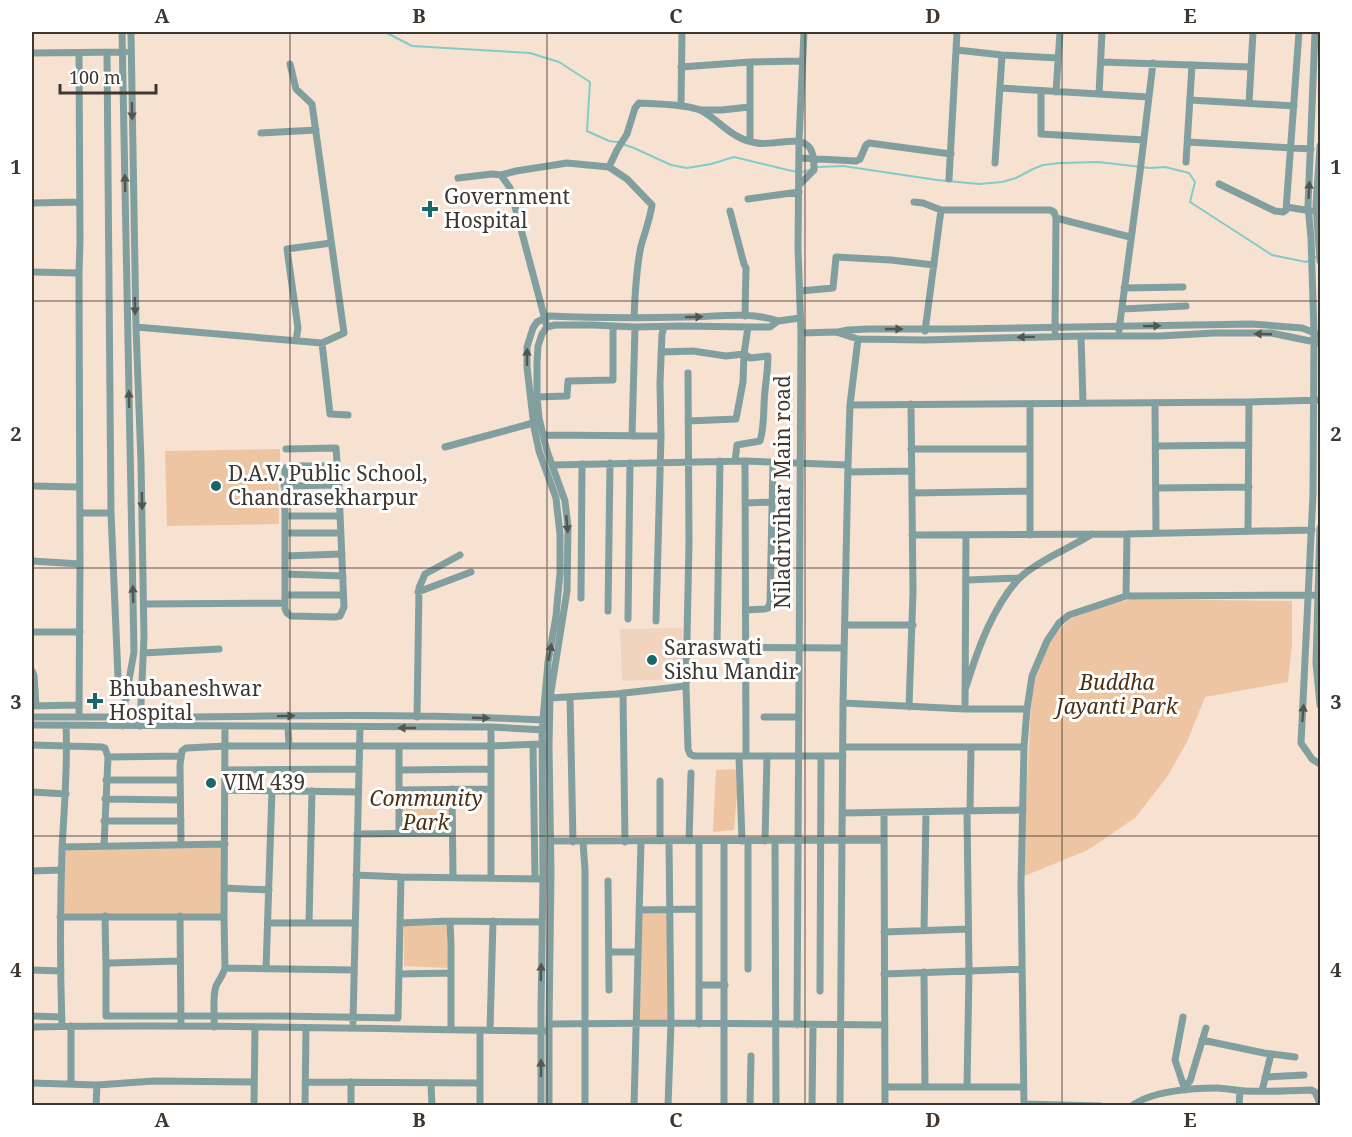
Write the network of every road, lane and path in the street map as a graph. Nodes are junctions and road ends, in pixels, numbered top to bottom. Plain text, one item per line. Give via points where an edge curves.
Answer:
1 (122, 32) edge
2 (131, 32) edge
3 (682, 32) edge
4 (804, 32) edge
5 (957, 32) edge
6 (1060, 32) edge
7 (1102, 32) edge
8 (1253, 32) edge
9 (1299, 32) edge
10 (1315, 32) edge
11 (957, 50) junction
12 (122, 52) junction
13 (131, 52) junction
14 (32, 53) edge
15 (79, 53) junction
16 (106, 53) junction
17 (1002, 55) junction
18 (1058, 58) junction
19 (802, 61) junction
20 (750, 62) junction
21 (1101, 62) junction
22 (1153, 63) junction
23 (290, 64) dead end
24 (1192, 65) junction
25 (681, 67) junction
26 (1251, 67) junction
27 (1000, 88) junction
28 (1041, 91) junction
29 (1056, 92) junction
30 (1099, 94) junction
31 (1148, 97) junction
32 (1190, 100) junction
33 (1249, 103) junction
34 (681, 106) junction
35 (1294, 106) junction
36 (749, 107) junction
37 (701, 110) junction
38 (316, 130) junction
39 (261, 133) dead end
40 (1143, 140) junction
41 (750, 141) junction
42 (799, 141) junction
43 (1188, 141) junction
44 (1320, 146) edge
45 (1292, 148) junction
46 (1311, 149) junction
47 (951, 154) junction
48 (813, 159) junction
49 (799, 160) junction
50 (1186, 162) dead end
51 (996, 163) dead end
52 (609, 167) junction
53 (1320, 169) edge
54 (501, 175) junction
55 (458, 178) dead end
56 (949, 179) dead end
57 (1219, 184) dead end
58 (799, 189) junction
59 (748, 199) dead end
60 (80, 202) junction
61 (914, 202) dead end
62 (32, 203) edge
63 (1287, 207) junction
64 (941, 210) junction
65 (729, 211) dead end
66 (1312, 211) junction
67 (1056, 218) junction
68 (1130, 237) junction
69 (332, 243) junction
70 (1318, 244) edge
71 (1320, 261) edge
72 (934, 265) junction
73 (32, 272) edge
74 (79, 273) junction
75 (1183, 287) dead end
76 (1124, 288) junction
77 (800, 291) junction
78 (1186, 306) dead end
79 (1122, 309) junction
80 (745, 316) junction
81 (634, 317) junction
82 (544, 318) junction
83 (800, 318) junction
84 (778, 321) junction
85 (613, 326) junction
86 (136, 327) junction
87 (547, 327) junction
88 (635, 327) junction
89 (664, 327) junction
90 (748, 327) junction
91 (1119, 327) junction
92 (926, 329) junction
93 (836, 332) junction
94 (1055, 332) junction
95 (801, 333) junction
96 (1317, 334) edge
97 (1081, 336) junction
98 (1118, 336) junction
99 (858, 339) junction
100 (924, 340) junction
101 (296, 341) junction
102 (322, 343) junction
103 (1317, 343) edge
104 (661, 352) junction
105 (744, 354) junction
106 (688, 374) dead end
107 (537, 397) junction
108 (1317, 400) edge
109 (1249, 402) junction
110 (1083, 403) junction
111 (1155, 403) junction
112 (911, 404) junction
113 (1030, 404) junction
114 (850, 405) junction
115 (348, 415) dead end
116 (688, 421) junction
117 (533, 423) junction
118 (543, 435) junction
119 (632, 436) junction
120 (661, 436) junction
121 (1249, 445) junction
122 (1156, 446) junction
123 (445, 447) dead end
124 (286, 449) dead end
125 (911, 449) junction
126 (1030, 449) junction
127 (720, 461) junction
128 (735, 461) junction
129 (746, 461) junction
130 (659, 462) junction
131 (688, 462) junction
132 (773, 462) junction
133 (630, 463) junction
134 (582, 464) junction
135 (610, 464) junction
136 (800, 464) junction
137 (552, 465) junction
138 (337, 466) junction
139 (848, 469) junction
140 (912, 471) junction
141 (339, 485) junction
142 (32, 486) edge
143 (284, 486) junction
144 (79, 487) junction
145 (1249, 487) junction
146 (1156, 488) junction
147 (1030, 491) junction
148 (1317, 491) edge
149 (912, 494) junction
150 (340, 500) junction
151 (284, 501) junction
152 (772, 502) junction
153 (746, 503) junction
154 (80, 513) junction
155 (111, 513) junction
156 (285, 516) junction
157 (340, 516) junction
158 (1320, 528) edge
159 (1312, 530) junction
160 (1248, 531) junction
161 (285, 533) junction
162 (341, 533) junction
163 (1156, 533) junction
164 (1092, 534) junction
165 (1127, 534) junction
166 (912, 535) junction
167 (966, 535) junction
168 (1030, 535) junction
169 (342, 554) junction
170 (460, 555) dead end
171 (285, 556) junction
172 (32, 561) edge
173 (80, 564) junction
174 (471, 572) dead end
175 (285, 574) junction
176 (343, 576) junction
177 (1019, 578) junction
178 (967, 580) junction
179 (418, 592) junction
180 (1318, 594) junction
181 (343, 595) junction
182 (1309, 595) junction
183 (1126, 596) junction
184 (581, 598) dead end
185 (285, 599) junction
186 (144, 604) junction
187 (746, 610) junction
188 (608, 611) dead end
189 (628, 619) dead end
190 (656, 621) dead end
191 (845, 625) junction
192 (913, 625) junction
193 (32, 632) edge
194 (80, 632) junction
195 (1307, 642) junction
196 (1316, 642) junction
197 (687, 647) junction
198 (717, 648) junction
199 (746, 648) junction
200 (799, 648) junction
201 (844, 648) junction
202 (219, 649) dead end
203 (143, 653) junction
204 (1318, 659) edge
205 (32, 671) edge
206 (686, 686) junction
207 (965, 690) junction
208 (623, 693) junction
209 (570, 697) junction
210 (550, 698) junction
211 (126, 699) junction
212 (843, 704) junction
213 (78, 705) junction
214 (1320, 705) edge
215 (34, 706) edge
216 (909, 707) junction
217 (965, 709) junction
218 (1027, 709) junction
219 (32, 717) edge
220 (79, 717) junction
221 (123, 717) junction
222 (245, 717) junction
223 (417, 717) junction
224 (764, 717) dead end
225 (798, 717) junction
226 (546, 720) junction
227 (140, 722) junction
228 (32, 725) edge
229 (66, 725) junction
230 (122, 726) junction
231 (225, 727) junction
232 (245, 727) junction
233 (288, 727) junction
234 (360, 728) junction
235 (490, 728) junction
236 (545, 730) junction
237 (32, 745) edge
238 (67, 745) junction
239 (537, 745) junction
240 (226, 746) junction
241 (289, 746) junction
242 (359, 746) junction
243 (399, 746) junction
244 (491, 746) junction
245 (843, 747) junction
246 (970, 747) junction
247 (1024, 747) junction
248 (742, 755) junction
249 (181, 756) junction
250 (767, 756) junction
251 (798, 756) junction
252 (821, 756) junction
253 (843, 756) junction
254 (108, 757) junction
255 (1320, 764) edge
256 (359, 769) junction
257 (491, 769) junction
258 (225, 770) junction
259 (399, 770) junction
260 (691, 773) dead end
261 (106, 780) junction
262 (180, 780) junction
263 (660, 781) dead end
264 (452, 789) junction
265 (491, 789) junction
266 (225, 790) junction
267 (272, 790) junction
268 (399, 790) junction
269 (312, 791) junction
270 (32, 792) edge
271 (358, 792) junction
272 (66, 794) junction
273 (105, 800) junction
274 (180, 800) junction
275 (1023, 810) junction
276 (969, 811) junction
277 (926, 812) junction
278 (842, 813) junction
279 (884, 813) junction
280 (104, 821) junction
281 (181, 821) junction
282 (452, 833) junction
283 (357, 834) junction
284 (399, 834) junction
285 (797, 840) junction
286 (884, 840) junction
287 (550, 841) junction
288 (669, 841) junction
289 (689, 841) junction
290 (699, 841) junction
291 (724, 841) junction
292 (745, 841) junction
293 (765, 841) junction
294 (775, 841) junction
295 (821, 841) junction
296 (842, 841) junction
297 (573, 842) junction
298 (583, 842) junction
299 (625, 842) junction
300 (641, 842) junction
301 (660, 842) junction
302 (181, 844) junction
303 (225, 844) junction
304 (104, 846) junction
305 (62, 847) junction
306 (547, 862) junction
307 (62, 870) junction
308 (32, 871) edge
309 (356, 874) junction
310 (401, 877) junction
311 (453, 877) junction
312 (491, 878) junction
313 (539, 879) junction
314 (608, 881) dead end
315 (224, 888) junction
316 (269, 890) junction
317 (669, 909) junction
318 (699, 909) junction
319 (639, 910) junction
320 (105, 916) junction
321 (180, 916) junction
322 (60, 917) junction
323 (224, 917) junction
324 (450, 921) junction
325 (493, 921) junction
326 (542, 922) junction
327 (267, 923) junction
328 (309, 923) junction
329 (355, 923) junction
330 (400, 923) junction
331 (968, 929) junction
332 (924, 931) junction
333 (884, 932) junction
334 (609, 952) junction
335 (638, 952) junction
336 (180, 961) junction
337 (225, 968) junction
338 (106, 969) junction
339 (266, 969) junction
340 (748, 969) dead end
341 (1022, 969) junction
342 (32, 970) edge
343 (354, 970) junction
344 (61, 971) junction
345 (969, 971) junction
346 (924, 972) junction
347 (451, 973) junction
348 (400, 974) junction
349 (884, 974) junction
350 (699, 985) junction
351 (724, 985) junction
352 (609, 990) dead end
353 (820, 991) dead end
354 (181, 1016) junction
355 (215, 1016) junction
356 (32, 1017) edge
357 (62, 1017) junction
358 (1184, 1017) dead end
359 (353, 1018) junction
360 (585, 1023) junction
361 (636, 1023) junction
362 (671, 1023) junction
363 (699, 1024) junction
364 (724, 1024) junction
365 (776, 1025) junction
366 (797, 1025) junction
367 (813, 1025) junction
368 (840, 1025) junction
369 (884, 1025) junction
370 (62, 1026) junction
371 (71, 1026) junction
372 (181, 1026) junction
373 (32, 1027) edge
374 (214, 1027) junction
375 (255, 1027) junction
376 (353, 1027) junction
377 (306, 1028) junction
378 (546, 1028) junction
379 (1206, 1028) dead end
380 (451, 1029) junction
381 (480, 1030) junction
382 (490, 1030) junction
383 (1202, 1040) junction
384 (1271, 1054) junction
385 (751, 1056) dead end
386 (1295, 1057) dead end
387 (1304, 1075) dead end
388 (1265, 1077) junction
389 (254, 1082) junction
390 (305, 1082) junction
391 (351, 1082) junction
392 (32, 1083) edge
393 (431, 1083) junction
394 (480, 1083) junction
395 (71, 1084) junction
396 (96, 1084) junction
397 (885, 1087) junction
398 (925, 1087) junction
399 (968, 1087) junction
400 (1023, 1087) junction
401 (1184, 1088) junction
402 (1240, 1091) junction
403 (1262, 1091) junction
404 (1320, 1103) edge
405 (1024, 1105) edge
406 (96, 1106) edge
407 (254, 1106) edge
408 (305, 1106) edge
409 (351, 1106) edge
410 (432, 1106) edge
411 (480, 1106) edge
412 (541, 1106) edge
413 (549, 1106) edge
414 (585, 1106) edge
415 (634, 1106) edge
416 (668, 1106) edge
417 (724, 1106) edge
418 (750, 1106) edge
419 (776, 1106) edge
420 (812, 1106) edge
421 (840, 1106) edge
422 (885, 1106) edge
423 (1100, 1106) edge
424 (1132, 1106) edge
425 (1239, 1106) edge

1 - 12 street
2 - 13 street
3 - 25 street
4 - 19 street, Niladrivihar Main road
5 - 11 street
6 - 18 street
7 - 21 street
8 - 26 street
9 - 35 street
10 - 46 street
11 - 17 street
11 - 47 street
12 - 13 street
12 - 16 street
211 -> 12 street via 134,652 134,606
13 -> 86 street
14 - 15 street
15 - 16 street
15 - 60 street
16 - 155 street
17 - 18 street
17 - 27 street
18 - 29 street
19 - 20 street
19 - 42 street, Niladrivihar Main road
20 - 25 street
20 - 36 street
21 - 22 street
21 - 30 street
22 - 24 street
22 - 31 street
23 - 38 street via 296,89 312,104
24 - 26 street
24 - 32 street
25 - 34 street
26 - 33 street
27 - 28 street
27 - 51 street
28 - 29 street
28 - 40 street via 1041,134
29 - 30 street
30 - 31 street
31 - 40 street
32 - 33 street
32 - 43 street
33 - 35 street
34 - 37 street
34 - 52 street via 639,103
35 - 45 street
36 - 37 street
36 - 41 street
37 - 41 street via 737,137
38 - 39 street
38 - 69 street
40 - 68 street
41 - 42 street
42 - 48 street via 808,145
42 - 49 street, Niladrivihar Main road
43 - 45 street
43 - 50 street
44 - 53 street
45 - 46 street
45 - 63 street
66 -> 46 street
47 - 48 street via 869,143 856,161
47 - 56 street
48 - 49 street
48 - 58 street via 814,170
49 - 58 street, Niladrivihar Main road
52 - 54 street via 567,164
52 - 81 street via 652,205 640,249
53 - 66 street
54 - 55 street
54 - 82 street via 510,188
57 - 63 street via 1279,212
58 - 59 street
58 - 77 street, Niladrivihar Main road
60 - 62 street
60 - 74 street
61 - 64 street
63 - 66 street
64 - 67 street via 1050,210
64 - 72 street
65 - 80 street via 747,268
66 - 70 street
67 - 68 street
67 - 94 street
68 - 76 street
69 - 101 street via 287,249 298,328
69 - 102 street via 344,333
70 - 71 street
70 - 96 street via 1312,278
72 - 77 street via 836,257 833,288
72 - 92 street
73 - 74 street
74 - 144 street
75 - 76 street
76 - 79 street
77 - 83 street, Niladrivihar Main road
78 - 79 street
79 - 91 street
81 -> 80 street
80 - 84 street
81 - 82 street
82 - 87 street
117 -> 82 street via 527,346 533,328
83 - 84 street
83 - 95 street, Niladrivihar Main road
84 - 90 street via 770,327
85 - 87 street
85 - 88 street
85 - 107 street via 613,380 568,381 567,396
86 - 101 street
86 -> 186 street
87 - 107 street via 538,346
88 - 89 street
88 - 119 street
89 - 90 street
89 - 104 street
90 - 105 street
91 - 94 street
91 -> 96 street via 1252,324 1302,328
91 - 98 street
93 -> 92 street
92 - 94 street
92 - 100 street
93 - 95 street
93 - 99 street
94 - 97 street
94 -> 100 street
95 - 136 street, Niladrivihar Main road
96 - 103 street
97 - 98 street
97 - 110 street
103 -> 98 street via 1271,333
99 - 100 street
99 - 114 street
101 - 102 street
102 - 115 street via 330,414
103 - 108 street
104 - 105 street
104 - 120 street
105 - 116 street via 736,419
105 - 128 street via 750,358 768,356 763,432 760,441 737,445
106 - 116 street
107 - 118 street
108 - 109 street
108 - 148 street
109 - 111 street
109 - 121 street
110 - 111 street
110 - 113 street
111 - 122 street
112 - 113 street
112 - 114 street
112 - 125 street
113 - 126 street
114 - 139 street
116 - 131 street
117 - 123 street
226 -> 117 street via 560,534 556,498
118 - 119 street
118 - 137 street
119 - 120 street
120 - 130 street
121 - 122 street
121 - 145 street
122 - 146 street
124 - 138 street via 336,448
125 - 126 street
125 - 140 street
126 - 147 street
127 - 128 street
127 - 131 street
127 - 198 street
128 - 129 street
129 - 132 street
129 - 153 street
130 - 131 street
130 - 133 street
130 - 190 street
131 - 197 street
132 - 136 street
132 - 152 street
133 - 135 street
133 - 189 street
134 - 135 street
134 - 137 street
134 - 184 street
135 - 188 street
136 - 139 street
136 - 200 street, Niladrivihar Main road
137 -> 210 street via 565,501 568,552 567,591
138 - 141 street
138 - 143 street via 287,467
139 - 140 street
139 - 191 street
140 - 149 street
141 - 143 street
141 - 150 street
142 - 144 street
143 - 151 street
144 - 154 street
145 - 146 street
145 - 160 street
146 - 163 street
147 - 149 street
147 - 168 street
148 - 159 street
149 - 166 street
150 - 151 street
150 - 157 street
151 - 156 street
152 - 153 street
152 - 187 street via 770,602 765,609
153 - 187 street
154 - 155 street
154 - 173 street
155 - 211 street via 118,677
156 - 157 street
156 - 161 street
157 - 162 street
158 - 180 street
159 - 160 street
159 - 182 street
160 - 163 street
161 - 162 street
161 - 171 street
162 - 169 street
163 - 165 street
164 - 165 street
164 - 168 street
164 - 177 street
165 - 183 street
166 - 167 street
166 - 192 street
167 - 168 street
167 - 178 street
169 - 171 street
169 - 176 street
170 - 179 street via 425,574
171 - 175 street
172 - 173 street
173 - 194 street
174 - 179 street
175 - 176 street
175 - 185 street
176 - 181 street
177 - 178 street
177 - 207 street via 984,633
178 - 207 street
179 - 223 street
180 - 182 street
180 - 196 street
181 - 185 street
181 - 185 street via 342,613 335,617 291,616 285,609
182 - 183 street
182 - 195 street
183 - 218 street via 1069,615 1059,623 1036,665
185 - 186 street
186 - 203 street
187 - 199 street
191 - 192 street
191 - 201 street
192 - 216 street
193 - 194 street
194 - 213 street
195 - 196 street
255 -> 195 street via 1301,743
196 - 204 street
197 - 198 street
197 - 206 street
198 - 199 street
199 - 200 street
199 - 248 street
200 - 201 street
200 - 225 street, Niladrivihar Main road
201 - 212 street
202 - 203 street
203 - 227 street
204 - 214 street
205 - 215 street
206 - 208 street
206 - 248 street via 690,754
207 - 217 street
208 - 209 street
208 - 299 street
209 - 210 street
209 - 297 street
210 - 226 street
211 - 221 street
212 - 216 street
212 - 245 street
213 - 215 street
213 - 220 street
216 - 217 street
217 - 218 street
218 - 247 street
219 - 220 street
220 - 221 street
221 - 227 street
221 - 230 street
222 -> 223 street
222 - 227 street
222 - 232 street
223 -> 226 street
224 - 225 street
225 - 251 street, Niladrivihar Main road
226 - 236 street
227 - 230 street
227 - 231 street
228 - 229 street
229 - 230 street
229 - 238 street
231 - 232 street
231 - 240 street
232 - 233 street
233 - 234 street
233 - 241 street
235 -> 234 street
234 - 242 street
235 - 236 street
235 - 244 street
236 - 239 street
236 - 287 street
237 - 238 street
238 - 254 street via 102,747
238 - 272 street
239 - 244 street
239 - 306 street
239 - 313 street
240 - 241 street
240 - 249 street via 186,748
240 - 258 street
241 - 242 street
242 - 243 street
242 - 256 street
243 - 244 street
243 - 259 street
244 - 257 street
245 - 246 street
245 - 253 street
246 - 247 street
246 - 276 street
247 - 275 street
248 - 250 street
248 - 292 street
249 - 254 street
249 - 262 street
250 - 251 street
250 - 293 street
251 - 252 street
251 - 285 street, Niladrivihar Main road
252 - 253 street
252 - 295 street
253 - 278 street
254 - 261 street
256 - 258 street
256 - 271 street
257 - 259 street
257 - 265 street
258 - 266 street
259 - 268 street
260 - 289 street
261 - 262 street
261 - 273 street
262 - 274 street
263 - 301 street
264 - 265 street
264 - 268 street
264 - 282 street
265 - 312 street
266 - 267 street
266 - 303 street
267 - 269 street
267 - 316 street
268 - 284 street
269 - 271 street
269 - 328 street
270 - 272 street
271 - 283 street
272 - 305 street
273 - 274 street
273 - 280 street
274 - 281 street
275 - 276 street
275 - 341 street
276 - 277 street
276 - 331 street
277 - 279 street
277 - 332 street
278 - 279 street
278 - 296 street
279 - 286 street
280 - 281 street
280 - 304 street
281 - 302 street
282 - 284 street
282 - 311 street
283 - 284 street
283 - 309 street
285 - 294 street
285 - 295 street
285 - 366 street, Niladrivihar Main road
286 - 296 street
286 - 333 street
287 - 297 street
287 - 306 street
288 - 289 street
288 - 301 street
288 - 317 street
289 - 290 street
290 - 291 street
290 - 318 street
291 - 292 street
291 - 351 street
292 - 293 street
292 - 340 street
293 - 294 street
294 - 365 street
295 - 296 street
295 - 353 street
296 - 368 street
297 - 298 street
298 - 299 street
298 - 360 street
299 - 300 street
300 - 301 street
300 - 319 street
302 - 303 street
302 - 304 street
303 - 315 street
304 - 305 street
305 - 307 street
306 - 313 street
306 - 378 street
307 - 308 street
307 - 322 street
309 - 310 street
309 - 329 street
310 - 311 street
310 - 330 street
311 - 312 street
312 - 313 street
313 - 326 street
314 - 334 street
315 - 316 street
315 - 323 street
316 - 327 street
317 - 318 street
317 - 319 street
317 - 362 street
318 - 350 street
319 - 335 street
320 - 321 street
320 - 322 street
320 - 338 street
321 - 323 street
321 - 336 street
322 - 344 street
323 - 337 street
324 - 325 street
324 - 330 street
324 - 347 street
325 - 326 street
325 - 382 street
378 -> 326 street
327 - 328 street
327 - 339 street
328 - 329 street
329 - 343 street
330 - 348 street
331 - 332 street
331 - 345 street
332 - 333 street
333 - 349 street
334 - 335 street
334 - 352 street
335 - 361 street
336 - 338 street via 115,962
336 - 354 street
337 - 339 street
337 - 355 street via 214,995
338 - 354 street via 106,1016
339 - 343 street
341 - 345 street
341 - 400 street
342 - 344 street
343 - 359 street
344 - 357 street
345 - 346 street
345 - 399 street
346 - 349 street
346 - 398 street
347 - 348 street
347 - 380 street
348 - 359 street via 399,1018
349 - 369 street
350 - 351 street
350 - 363 street
351 - 364 street
354 - 355 street
354 - 372 street
355 - 359 street
355 - 374 street
356 - 357 street
357 - 370 street
358 - 401 street via 1175,1060
359 - 376 street
360 - 361 street
360 - 378 street
360 - 414 street
361 - 362 street
361 - 415 street
362 - 363 street
362 - 416 street
363 - 364 street
364 - 365 street
364 - 417 street
365 - 366 street
365 - 419 street
366 - 367 street
367 - 368 street
367 - 420 street
368 - 369 street
368 - 421 street
369 - 397 street
370 - 371 street
370 - 373 street
371 - 372 street
371 - 395 street
372 - 374 street
374 - 375 street
375 - 377 street
375 - 389 street
376 - 377 street
376 - 380 street
377 - 390 street
378 - 382 street
412 -> 378 street
378 - 413 street
379 - 383 street
380 - 381 street
381 - 382 street
381 - 394 street
383 - 384 street
383 - 401 street via 1190,1081
384 - 386 street
384 - 388 street
385 - 418 street
387 - 388 street
388 - 403 street
389 - 396 street
389 - 407 street
390 - 391 street
390 - 408 street
391 - 393 street
391 - 409 street
392 - 395 street
393 - 394 street
393 - 410 street
394 - 411 street
395 - 396 street
396 - 406 street
397 - 398 street
397 - 422 street
398 - 399 street
399 - 400 street
400 - 405 street
401 - 402 street
401 - 424 street via 1148,1096
402 - 403 street
402 - 425 street
403 - 404 street via 1311,1090
405 - 423 street

